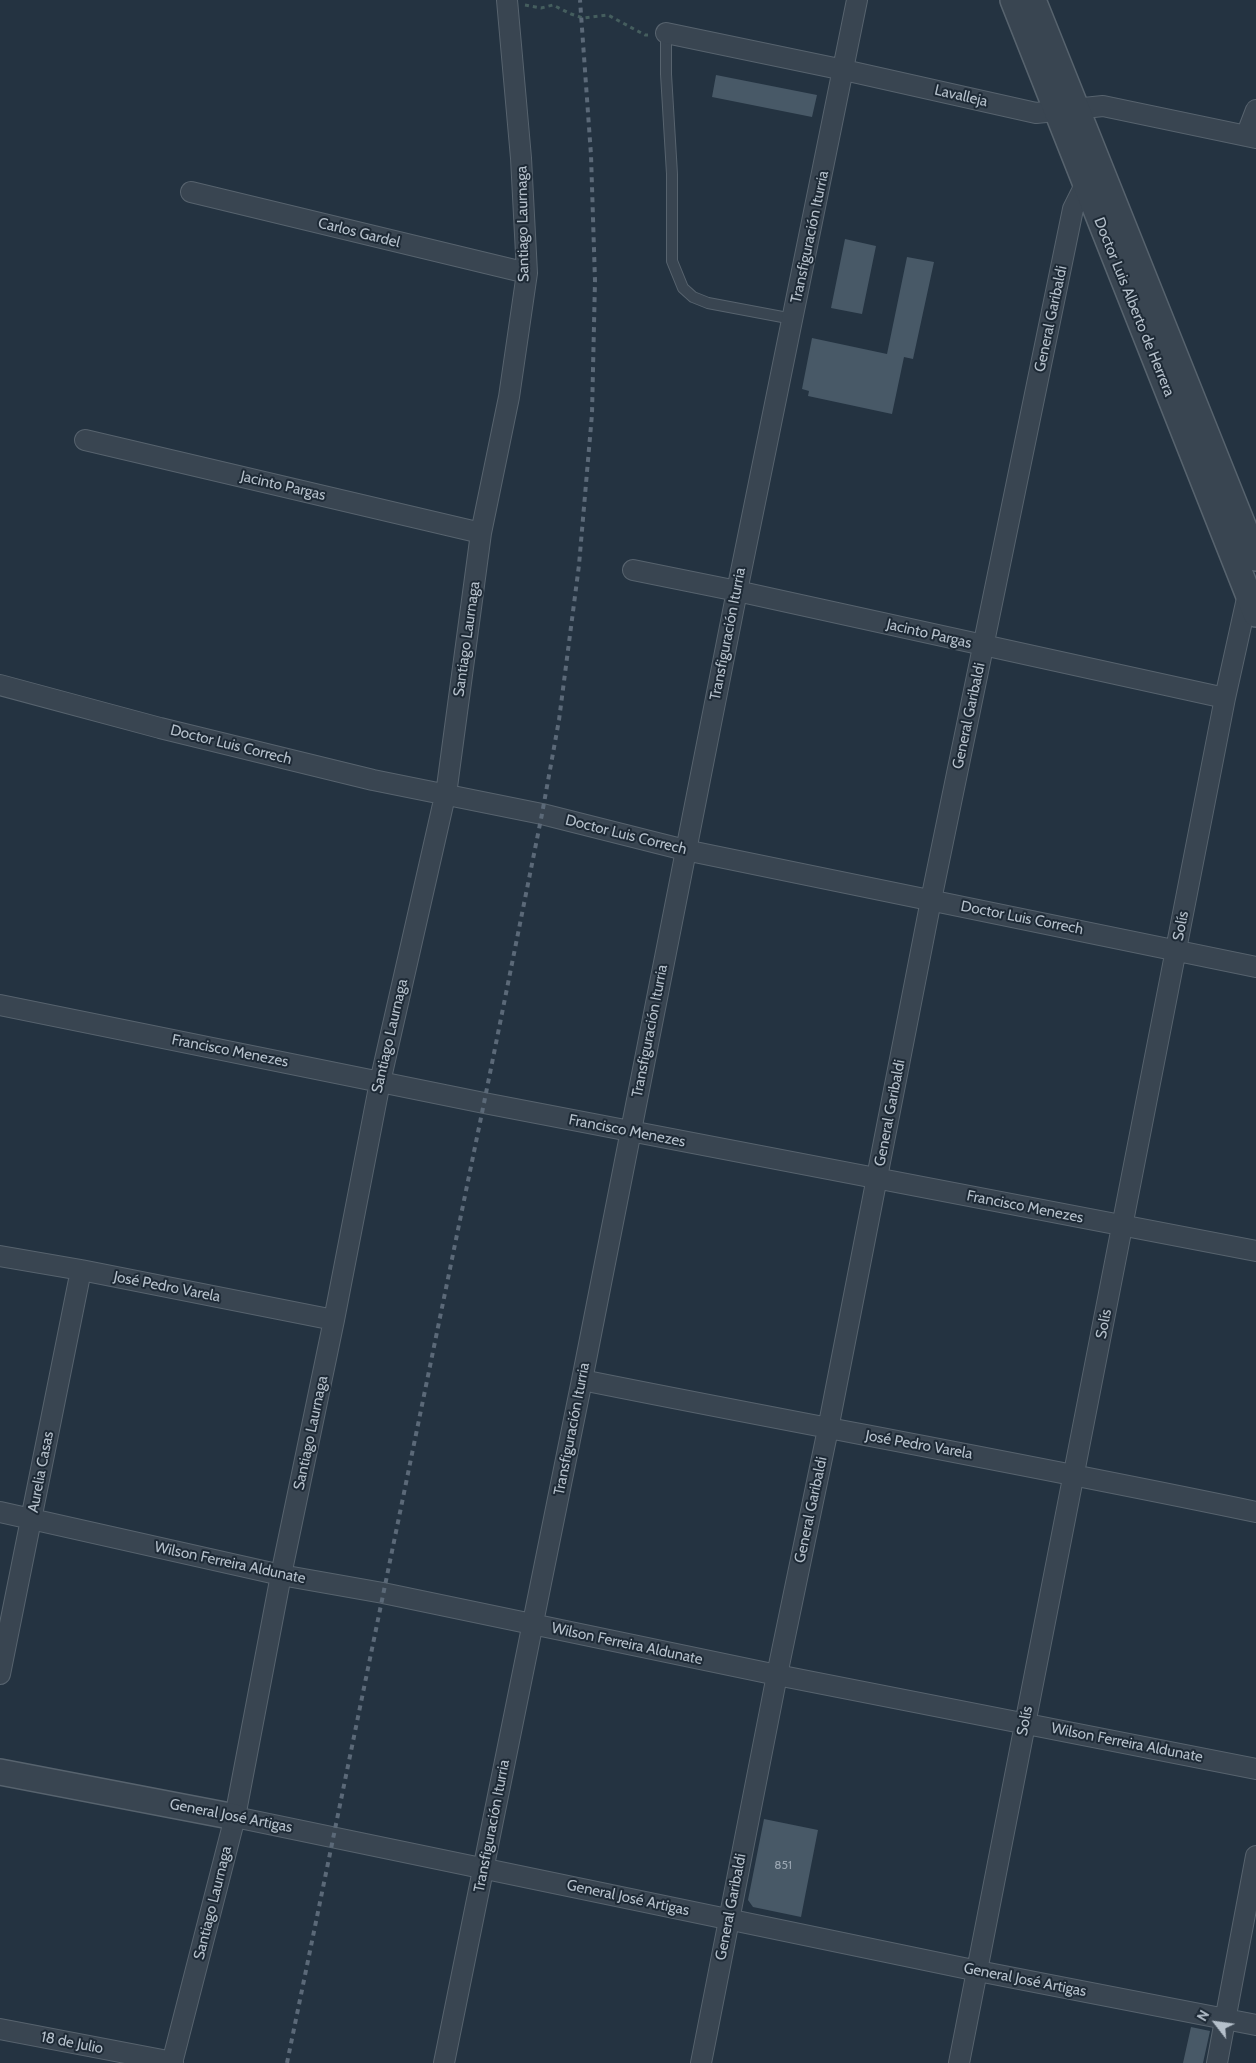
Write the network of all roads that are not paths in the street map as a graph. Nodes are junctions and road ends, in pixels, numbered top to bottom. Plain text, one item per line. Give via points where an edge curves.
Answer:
1 (857, 0) edge
2 (1013, 0) edge
3 (1033, 0) edge
4 (504, 1) edge
5 (666, 33) joint
6 (844, 70) junction
7 (1066, 110) junction
8 (1256, 110) edge
9 (1251, 137) edge
10 (1094, 181) junction
11 (192, 192) dead end
12 (527, 273) junction
13 (793, 319) junction
14 (85, 440) dead end
15 (481, 533) junction
16 (1247, 543) edge
17 (633, 570) dead end
18 (737, 591) junction
19 (1253, 599) edge
20 (983, 646) junction
21 (0, 686) edge
22 (1225, 698) junction
23 (446, 794) junction
24 (685, 850) junction
25 (932, 900) junction
26 (1176, 949) junction
27 (1256, 967) edge
28 (0, 1005) edge
29 (380, 1082) junction
30 (631, 1131) junction
31 (878, 1179) junction
32 (1123, 1225) junction
33 (1256, 1251) edge
34 (0, 1256) edge
35 (80, 1270) junction
36 (334, 1320) junction
37 (582, 1380) junction
38 (828, 1429) junction
39 (1074, 1474) junction
40 (0, 1512) edge
41 (1256, 1512) edge
42 (32, 1518) junction
43 (281, 1575) junction
44 (533, 1624) junction
45 (0, 1674) edge
46 (777, 1675) junction
47 (1025, 1723) junction
48 (1256, 1769) edge
49 (0, 1772) edge
50 (235, 1816) junction
51 (1256, 1856) edge
52 (484, 1868) junction
53 (729, 1919) junction
54 (978, 1971) junction
55 (1226, 2018) junction
56 (1256, 2024) edge
57 (0, 2029) edge
58 (172, 2062) edge
59 (444, 2063) edge
60 (701, 2063) edge
61 (959, 2063) edge
62 (1217, 2063) edge

1 - 6 street, Transfiguración Iturria
2 - 7 street, Doctor Luis Alberto de Herrera
3 - 7 street, Doctor Luis Alberto de Herrera
4 - 12 street, Santiago Laurnaga via 521,158
5 - 6 street, Lavalleja
5 - 13 lane via 672,261 683,288 693,298 708,303
6 - 7 street, Lavalleja via 1036,112
6 - 13 street, Transfiguración Iturria
7 - 9 street, Lavalleja via 1103,106
7 - 10 street, Doctor Luis Alberto de Herrera
8 - 9 street
10 - 16 street, Doctor Luis Alberto de Herrera
10 - 20 street, General Garibaldi via 1073,209
11 - 12 street, Carlos Gardel
12 - 15 street, Santiago Laurnaga via 509,397
13 - 18 street, Transfiguración Iturria
14 - 15 street, Jacinto Pargas
15 - 23 street, Santiago Laurnaga
16 - 19 street, Doctor Luis Alberto de Herrera
17 - 18 street, Jacinto Pargas
18 - 20 street, Jacinto Pargas
18 - 24 street, Transfiguración Iturria
19 - 22 street, Solís
20 - 22 street, Jacinto Pargas
20 - 25 street, General Garibaldi
21 - 23 street, Doctor Luis Correch via 353,775
22 - 26 street, Solís
23 - 24 street, Doctor Luis Correch
23 - 29 street, Santiago Laurnaga
24 - 25 street, Doctor Luis Correch
24 - 30 street, Transfiguración Iturria
25 - 26 street, Doctor Luis Correch
25 - 31 street, General Garibaldi
26 - 27 street, Doctor Luis Correch
26 - 32 street, Solís
28 - 29 street, Francisco Menezes
29 - 30 street, Francisco Menezes
29 - 36 street, Santiago Laurnaga
30 - 31 street, Francisco Menezes
30 - 37 street, Transfiguración Iturria
31 - 32 street, Francisco Menezes
31 - 38 street, General Garibaldi
32 - 33 street, Francisco Menezes
32 - 39 street, Solís
34 - 35 street, José Pedro Varela
35 - 36 street, José Pedro Varela
35 - 42 street, Aurelia Casas
36 - 43 street, Santiago Laurnaga
37 - 38 street, José Pedro Varela
37 - 44 street, Transfiguración Iturria
38 - 39 street, José Pedro Varela
38 - 46 street, General Garibaldi
39 - 41 street, José Pedro Varela
39 - 47 street, Solís
40 - 42 street, Wilson Ferreira Aldunate
42 - 43 street, Wilson Ferreira Aldunate
42 - 45 street, Aurelia Casas
43 - 44 street, Wilson Ferreira Aldunate
43 - 50 street, Santiago Laurnaga
44 - 46 street, Wilson Ferreira Aldunate
44 - 52 street, Transfiguración Iturria
46 - 47 street, Wilson Ferreira Aldunate
46 - 53 street, General Garibaldi
47 - 48 street, Wilson Ferreira Aldunate
47 - 54 street, Solís
49 - 50 street, General José Artigas
50 - 52 street, General José Artigas
50 - 58 street, Santiago Laurnaga
51 - 55 street
52 - 53 street, General José Artigas
52 - 59 street, Transfiguración Iturria
53 - 54 street, General José Artigas
53 - 60 street, General Garibaldi
54 - 55 street, General José Artigas
54 - 61 street, Solís
55 - 56 street, General José Artigas
55 - 62 street
57 - 58 street, 18 de Julio

